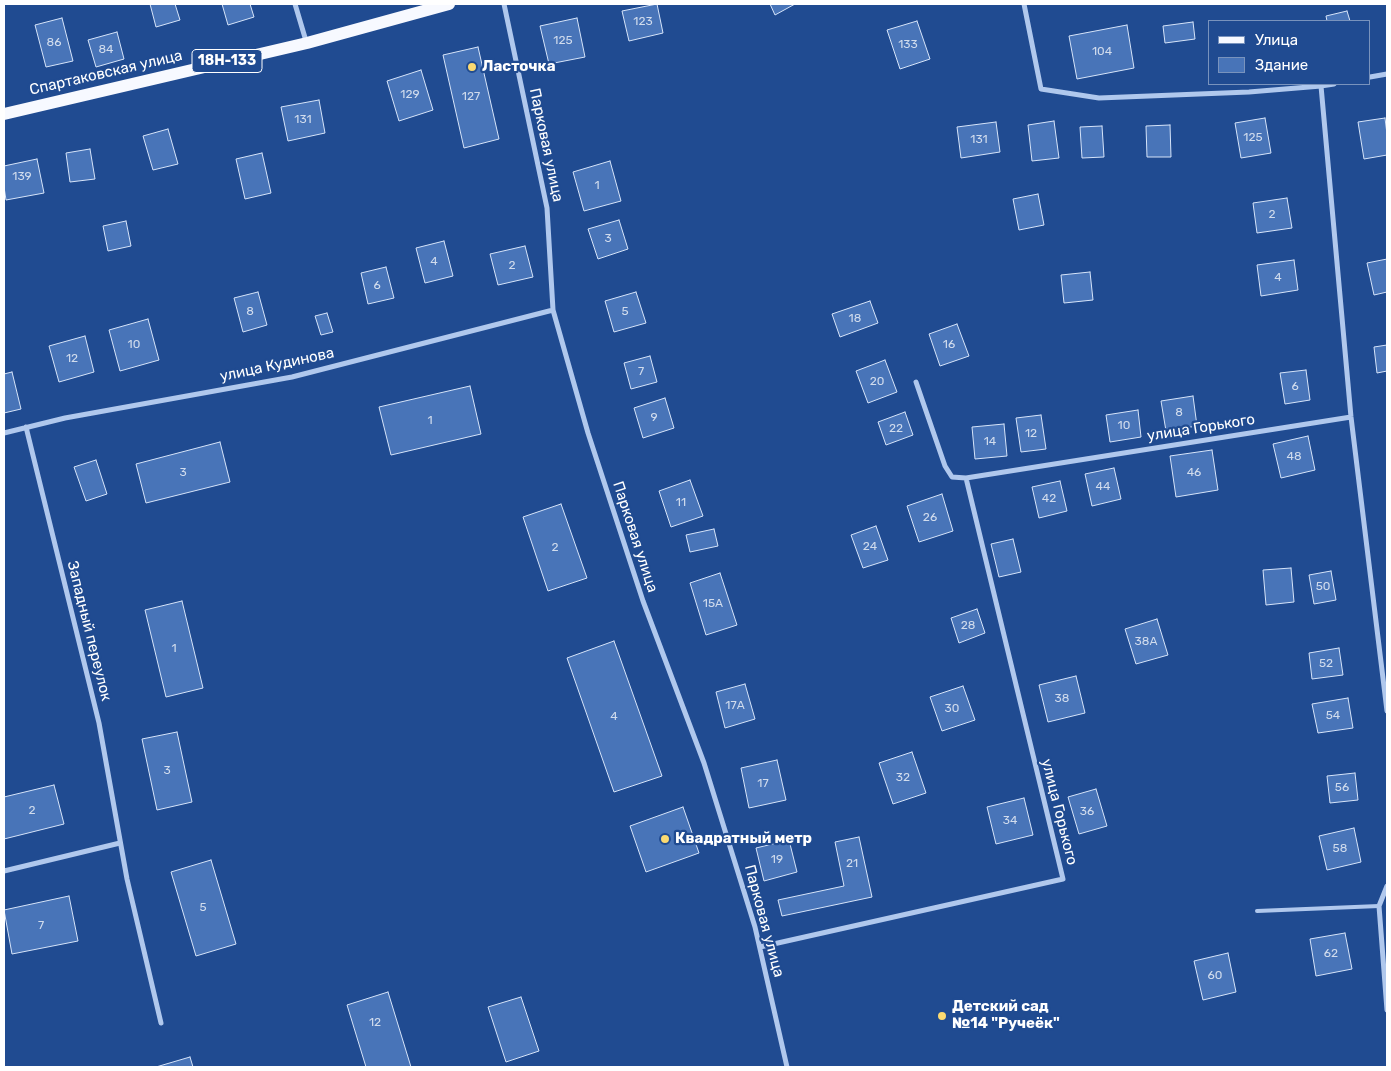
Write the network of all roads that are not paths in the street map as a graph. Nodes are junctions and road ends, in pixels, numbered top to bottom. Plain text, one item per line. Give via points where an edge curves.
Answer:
1 (295, 4) edge
2 (449, 4) edge
3 (504, 4) edge
4 (1024, 4) edge
5 (307, 43) junction
6 (1387, 74) edge
7 (1371, 77) edge
8 (1328, 85) edge
9 (1321, 86) junction
10 (4, 114) edge
11 (553, 310) junction
12 (916, 382) dead end
13 (1351, 417) junction
14 (26, 427) junction
15 (4, 432) edge
16 (966, 478) junction
17 (1387, 711) edge
18 (120, 843) junction
19 (4, 872) edge
20 (1387, 886) edge
21 (1379, 906) junction
22 (1257, 911) dead end
23 (760, 947) junction
24 (1387, 1010) edge
25 (161, 1023) dead end
26 (787, 1067) edge

1 - 5 street
2 - 5 main road, Спартаковская улица / 18Н-133
3 - 11 street, Парковая улица via 547,208
4 - 9 street via 1041,89 1099,98
5 - 10 main road, Спартаковская улица / 18Н-133
6 - 7 street
8 - 9 street
9 - 13 street
11 - 14 street, улица Кудинова via 292,377
11 - 23 street, Парковая улица via 588,433 640,592 704,764
12 - 16 street via 944,466 952,477
13 - 16 street, улица Горького
13 - 17 street
14 - 15 street, улица Кудинова
14 - 18 street, Западный переулок via 99,723
16 - 23 street, улица Горького via 1062,879
18 - 19 street
18 - 25 street, Западный переулок
20 - 21 street
21 - 22 lane
21 - 24 street
23 - 26 street, Парковая улица

